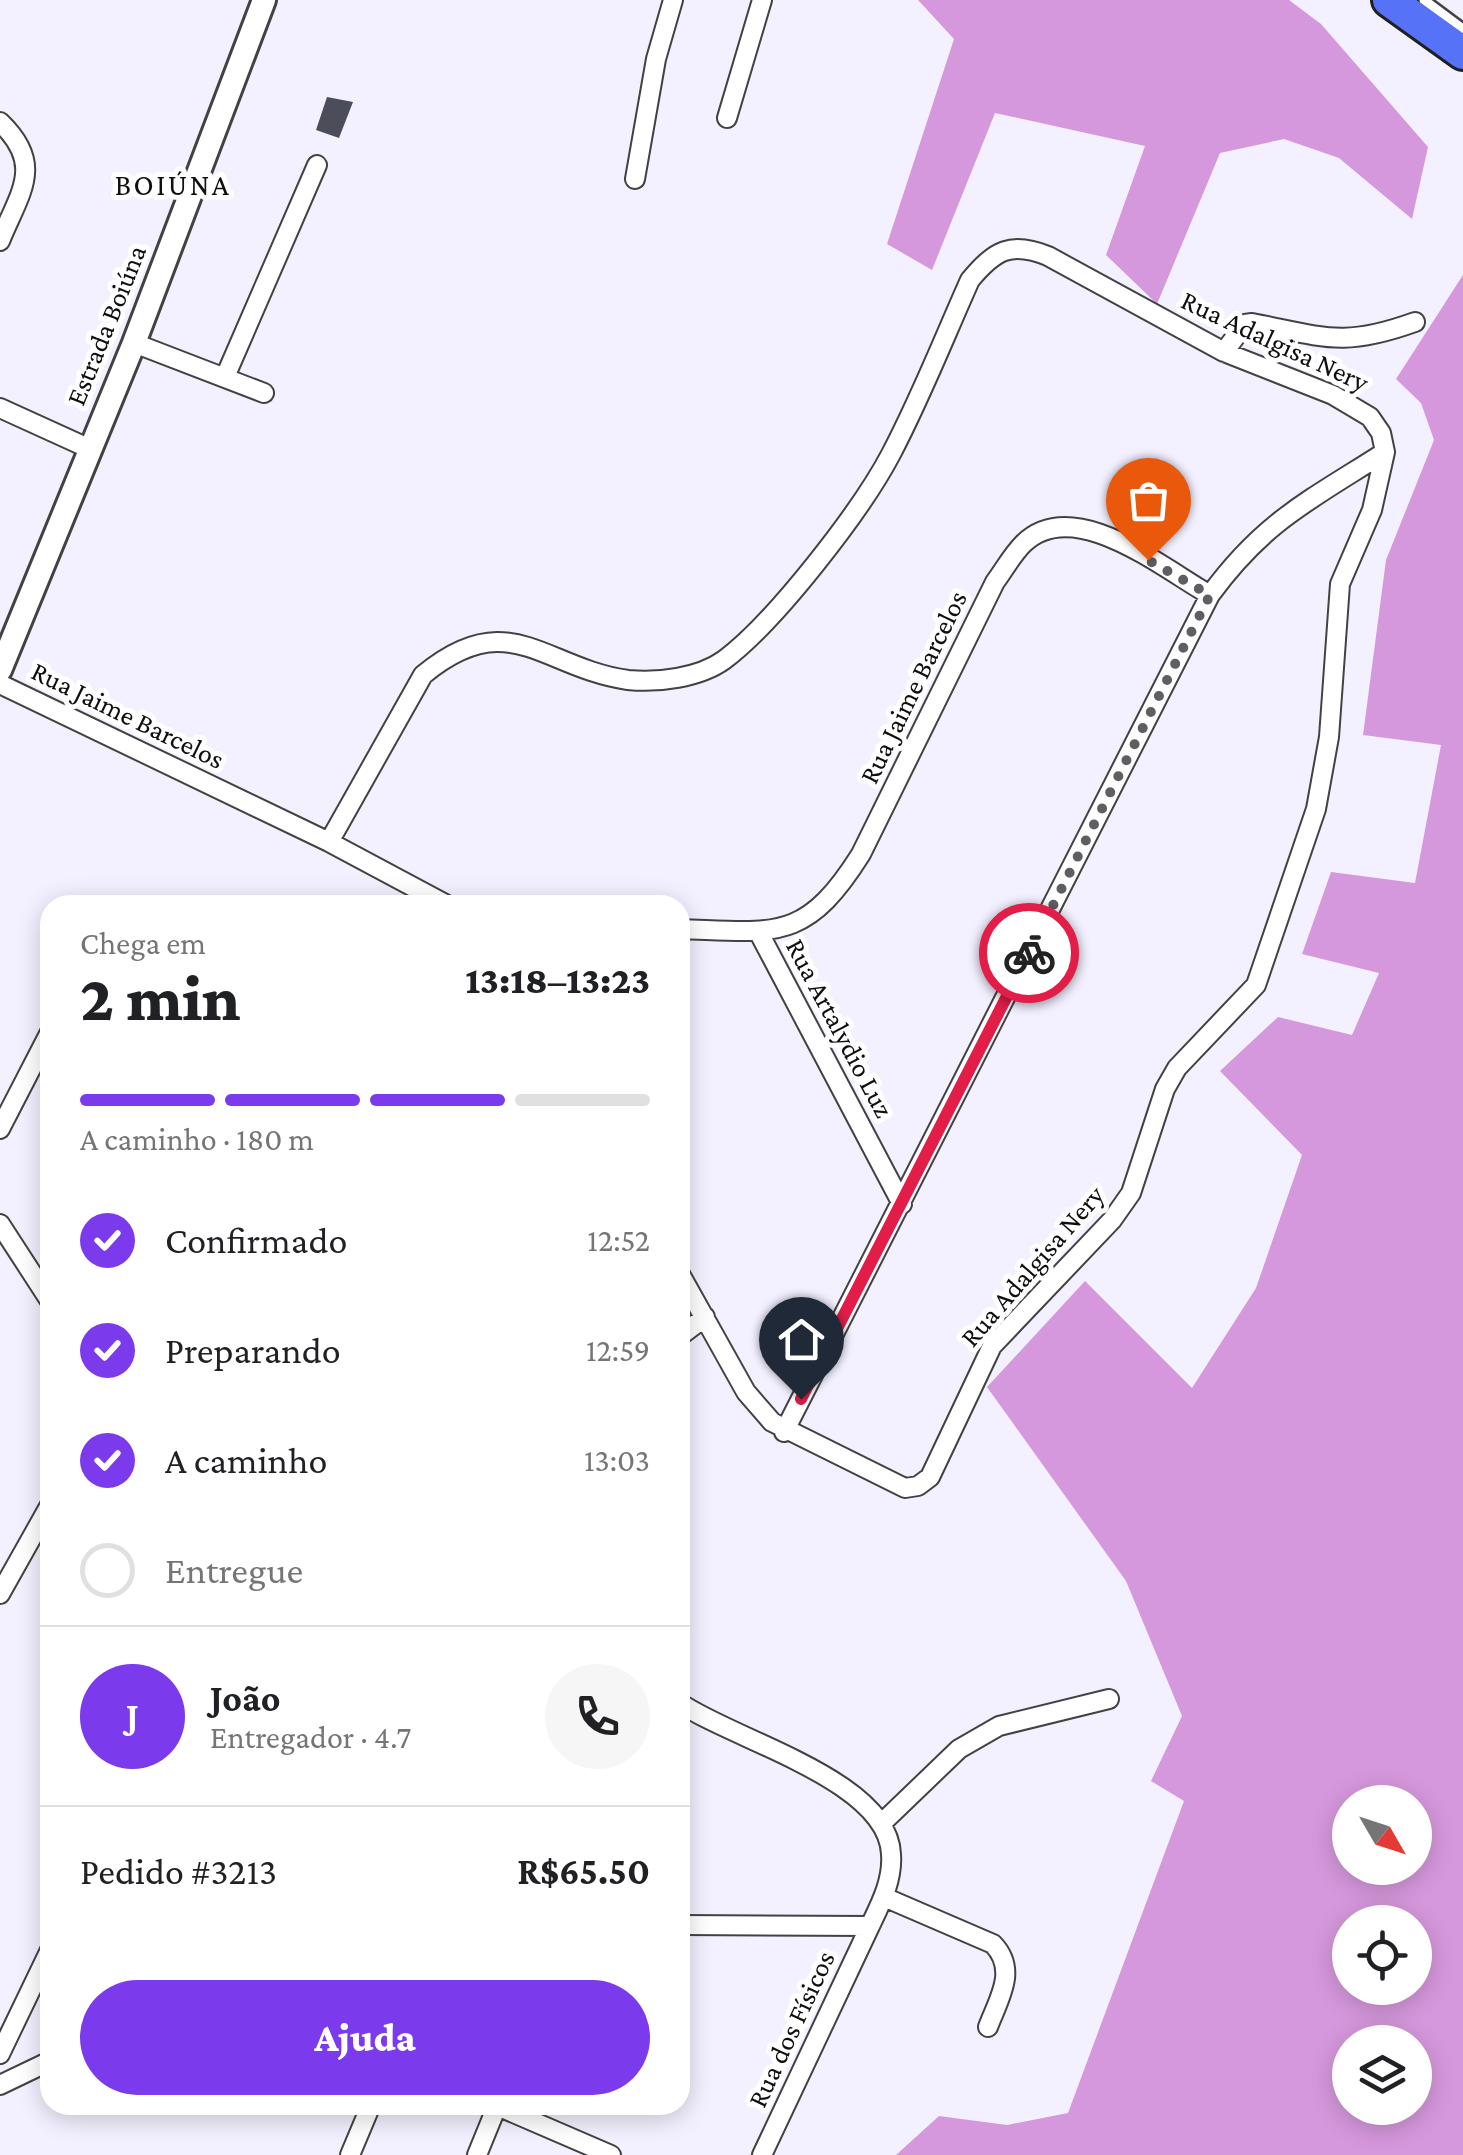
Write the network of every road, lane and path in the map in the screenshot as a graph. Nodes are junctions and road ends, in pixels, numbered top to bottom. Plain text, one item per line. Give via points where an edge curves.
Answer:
1 (264, 0) edge
2 (672, 0) edge
3 (762, 0) edge
4 (1390, 0) edge
5 (1424, 0) edge
6 (1463, 29) edge
7 (1463, 53) edge
8 (726, 118) dead end
9 (0, 122) edge
10 (317, 165) dead end
11 (635, 180) dead end
12 (0, 241) edge
13 (1416, 322) dead end
14 (134, 343) junction
15 (1224, 352) junction
16 (226, 376) junction
17 (264, 394) dead end
18 (0, 408) edge
19 (88, 448) junction
20 (1385, 452) junction
21 (1210, 595) junction
22 (0, 670) edge
23 (0, 684) edge
24 (330, 842) junction
25 (428, 895) edge
26 (690, 929) edge
27 (758, 931) junction
28 (40, 1052) edge
29 (0, 1130) edge
30 (902, 1204) junction
31 (0, 1224) edge
32 (40, 1285) edge
33 (690, 1291) edge
34 (705, 1316) junction
35 (690, 1328) edge
36 (784, 1432) junction
37 (40, 1523) edge
38 (0, 1594) edge
39 (1109, 1700) dead end
40 (690, 1711) edge
41 (881, 1824) junction
42 (884, 1897) junction
43 (690, 1925) edge
44 (870, 1926) junction
45 (40, 1971) edge
46 (988, 2027) dead end
47 (0, 2054) edge
48 (40, 2065) edge
49 (1, 2083) edge
50 (367, 2115) edge
51 (493, 2115) edge
52 (517, 2115) edge
53 (350, 2155) edge
54 (477, 2155) edge
55 (611, 2155) edge
56 (762, 2155) edge

1 - 14 street, Estrada Boiúna
2 - 11 street
3 - 8 street
4 - 7 highway
5 - 6 lane
9 - 12 street via 28,165
10 - 16 street
13 - 15 street via 1370,338 1339,340 1252,323
14 - 16 street
14 - 19 street, Estrada Boiúna
15 - 20 street, Rua Adalgisa Nery via 1370,416
15 - 24 street, Rua Adalgisa Nery via 1048,256 1025,246 1003,250 970,280 890,456 838,535 721,662 659,681 596,672 514,641 447,655 422,675
16 - 17 street
18 - 19 street
19 - 22 street, Estrada Boiúna
20 - 21 street via 1276,520
20 - 36 street, Rua Adalgisa Nery via 1372,510 1340,584 1329,736 1316,810 1267,961 1242,1005 1164,1089 1132,1194 992,1346 940,1464 918,1486 906,1488
21 - 27 street, Rua Jaime Barcelos via 1088,528 1065,524 1024,543 995,582 834,896 807,919
21 - 30 street
23 - 24 street, Rua Jaime Barcelos
24 - 25 street, Rua Jaime Barcelos
26 - 27 street, Rua Jaime Barcelos
27 - 30 street, Rua Artalydio Luz
28 - 29 street
30 - 36 street
31 - 32 street
33 - 34 street, Rua Adalgisa Nery
34 - 35 street
34 - 36 street, Rua Adalgisa Nery via 746,1392
37 - 38 street
39 - 41 street via 999,1726 960,1750
40 - 41 street via 834,1780 867,1804
41 - 42 street, Rua dos Físicos via 892,1850
42 - 44 street, Rua dos Físicos
42 - 46 street via 993,1944 1003,1955 1008,1974
43 - 44 street
44 - 56 street, Rua dos Físicos
45 - 47 street
48 - 49 street
50 - 53 street
51 - 54 street
52 - 55 street

